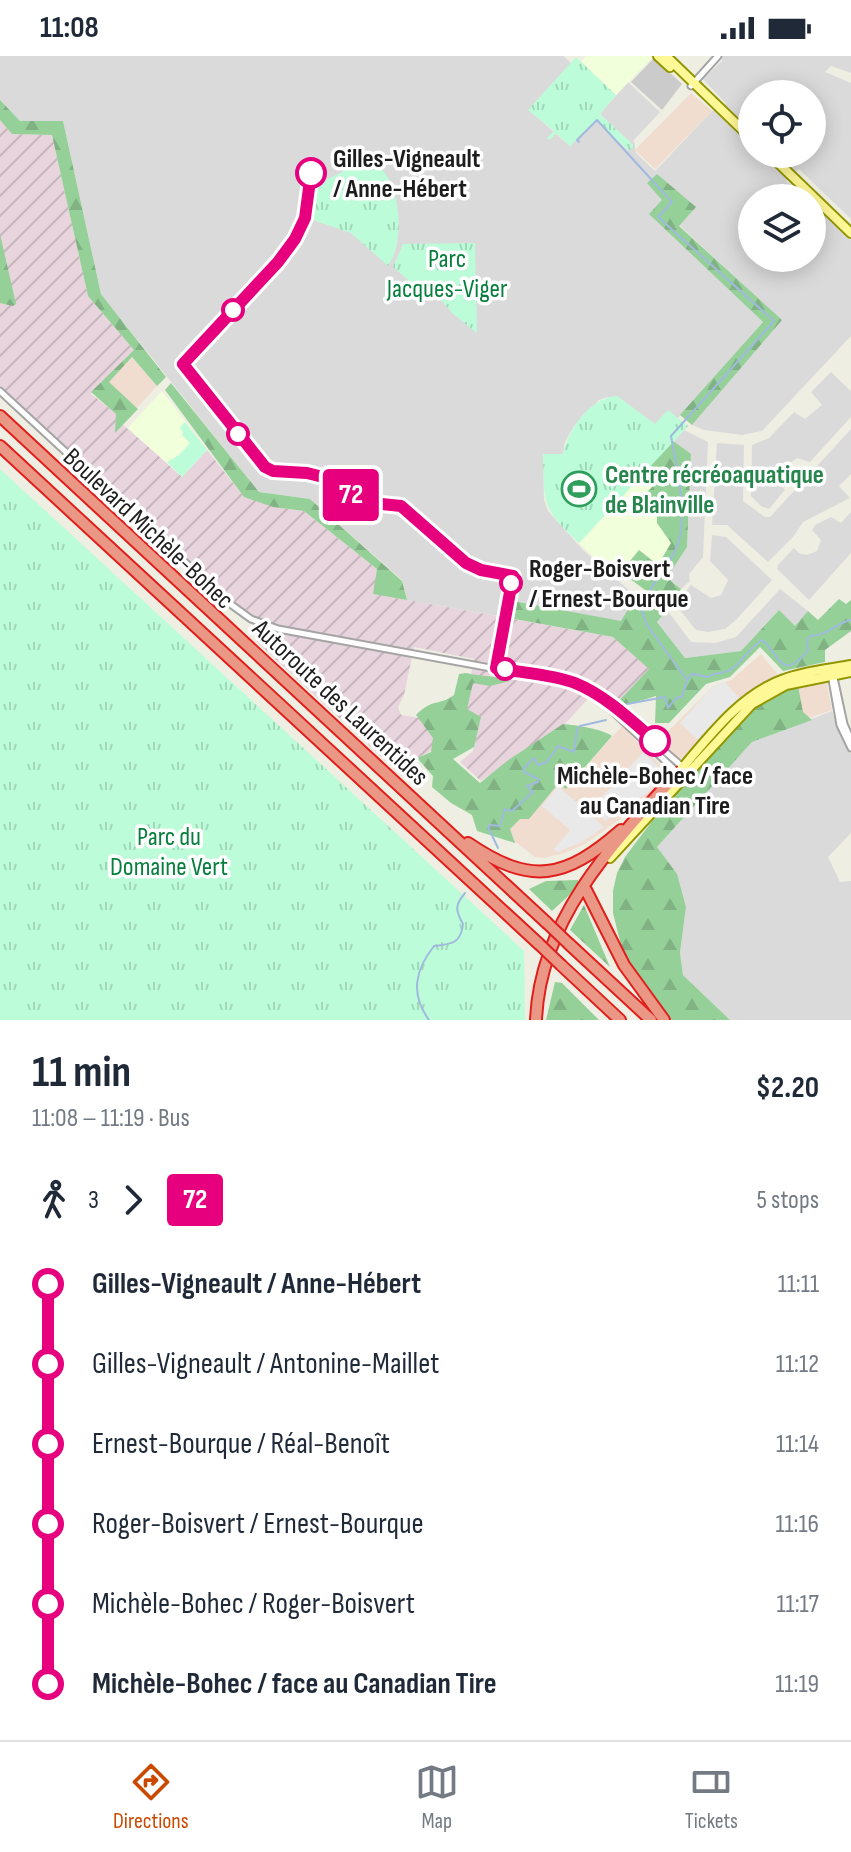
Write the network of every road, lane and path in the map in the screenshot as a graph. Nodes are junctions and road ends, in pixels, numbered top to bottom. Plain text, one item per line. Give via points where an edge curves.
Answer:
1 (658, 56) edge
2 (666, 56) edge
3 (718, 56) edge
4 (693, 84) junction
5 (738, 126) edge
6 (784, 168) edge
7 (802, 184) edge
8 (826, 206) edge
9 (826, 206) edge
10 (851, 226) edge
11 (851, 233) edge
12 (0, 391) edge
13 (0, 416) edge
14 (0, 446) edge
15 (851, 665) edge
16 (851, 672) edge
17 (832, 673) junction
18 (594, 694) junction
19 (652, 738) junction
20 (851, 740) edge
21 (647, 745) junction
22 (851, 748) edge
23 (683, 772) junction
24 (644, 810) junction
25 (437, 821) junction
26 (586, 890) junction
27 (538, 1020) edge
28 (617, 1020) edge
29 (651, 1020) edge
30 (664, 1020) edge

1 - 4 main road
2 - 4 main road
3 - 4 street
4 - 5 main road
6 - 7 main road
8 - 10 main road
9 - 11 main road
12 - 18 street, Boulevard Michèle-Bohec via 251,619 287,631 564,680
13 - 25 highway, Autoroute des Laurentides
14 - 28 highway, Autoroute des Laurentides, bridge
15 - 17 main road
16 - 17 main road
17 - 20 street
17 - 22 street via 840,725
17 - 23 main road via 786,685 746,705
18 - 19 street, Boulevard Michèle-Bohec
18 - 21 street, Boulevard Michèle-Bohec
19 - 21 street
19 - 23 street, Boulevard Michèle-Bohec
21 - 23 street, Boulevard Michèle-Bohec
23 - 24 highway
23 - 26 main road
24 - 25 highway via 585,857 543,871 500,864
24 - 27 highway via 596,868 563,920 542,974
25 - 29 highway, Autoroute des Laurentides, bridge
26 - 27 highway via 551,957
26 - 30 highway via 624,965

